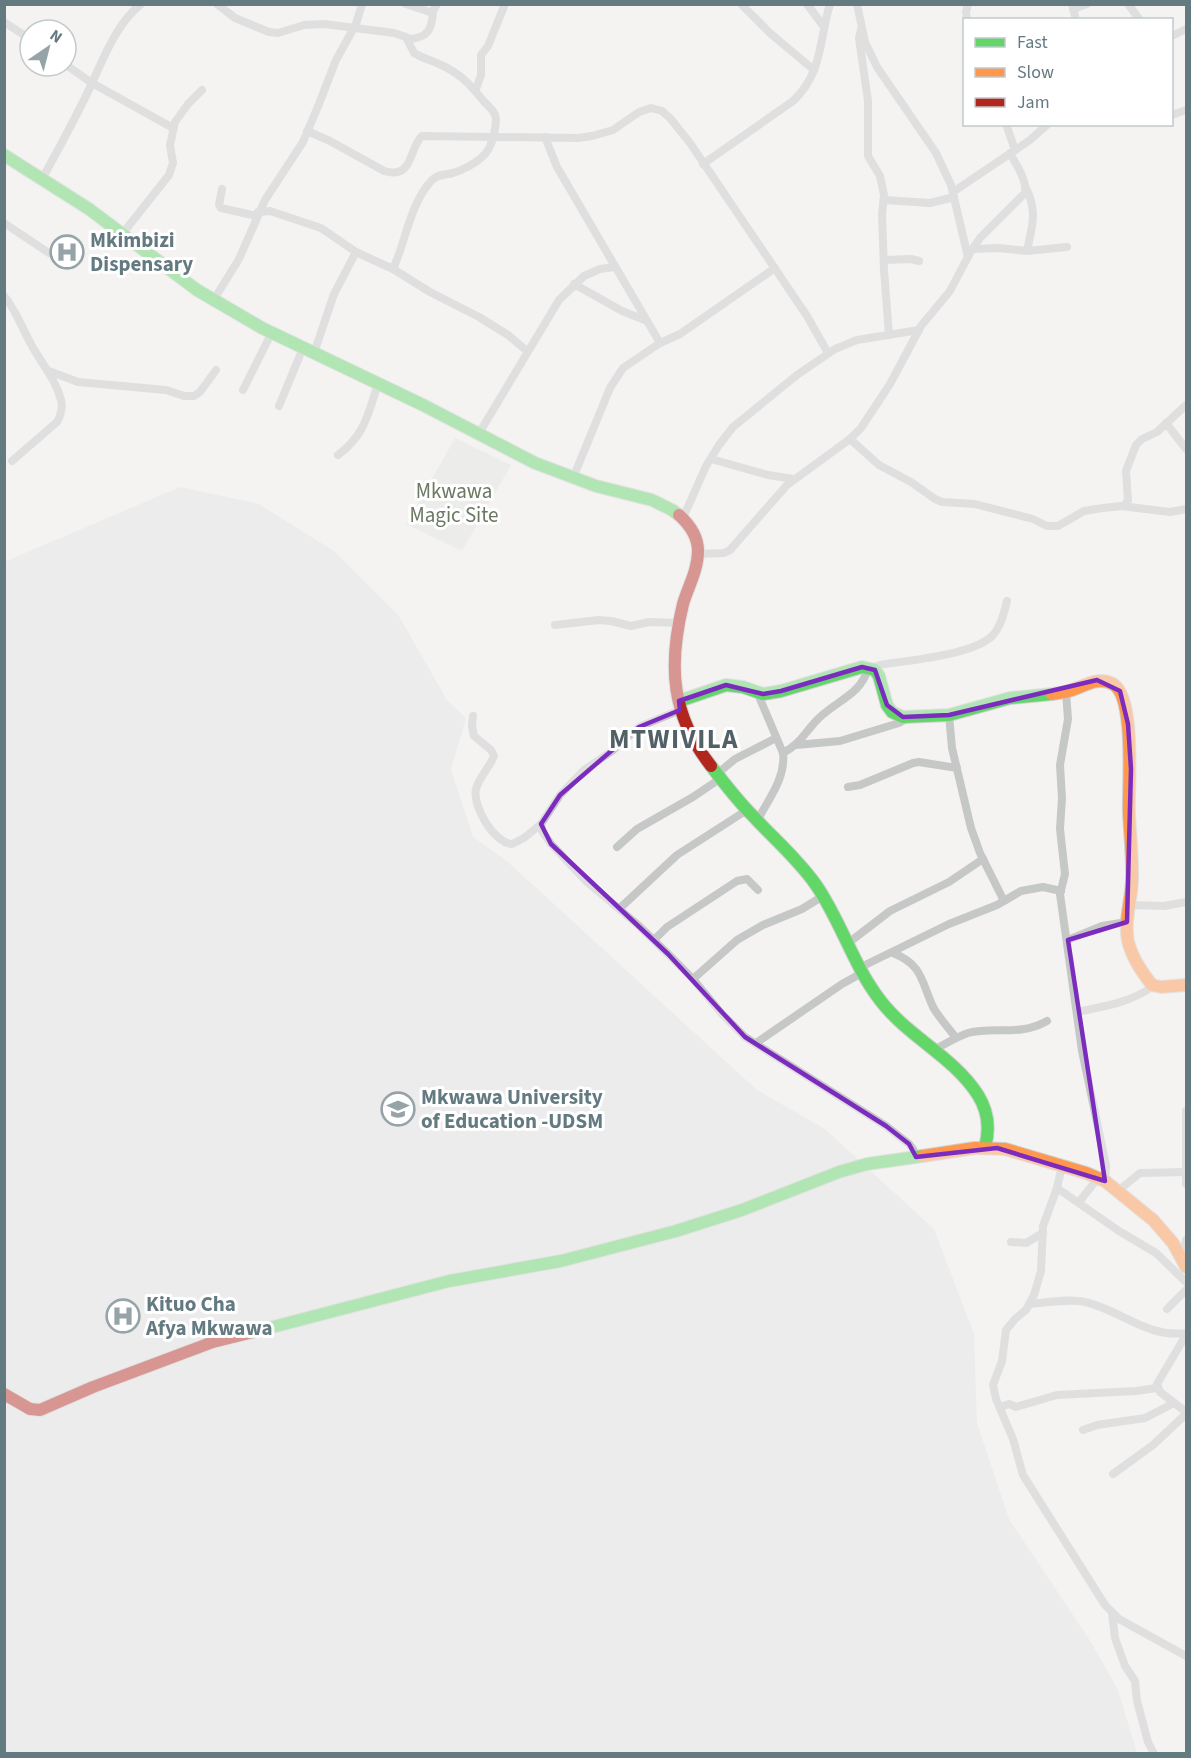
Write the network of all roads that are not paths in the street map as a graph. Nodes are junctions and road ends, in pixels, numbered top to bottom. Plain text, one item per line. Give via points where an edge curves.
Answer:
1 (141, 4) edge
2 (217, 4) edge
3 (362, 4) edge
4 (406, 4) edge
5 (505, 4) edge
6 (741, 4) edge
7 (807, 4) edge
8 (830, 4) edge
9 (857, 4) edge
10 (1087, 4) edge
11 (1128, 4) edge
12 (1072, 7) edge
13 (435, 8) edge
14 (1138, 18) edge
15 (4, 22) edge
16 (824, 27) junction
17 (354, 28) junction
18 (861, 29) junction
19 (18, 31) edge
20 (408, 39) junction
21 (814, 70) junction
22 (78, 73) edge
23 (92, 83) junction
24 (476, 89) junction
25 (202, 90) dead end
26 (1006, 126) edge
27 (1046, 126) edge
28 (173, 128) junction
29 (307, 131) junction
30 (493, 137) junction
31 (544, 137) junction
32 (1012, 151) junction
33 (4, 155) edge
34 (703, 164) junction
35 (42, 179) junction
36 (1026, 187) junction
37 (222, 189) dead end
38 (953, 195) junction
39 (884, 200) junction
40 (257, 214) junction
41 (4, 223) edge
42 (123, 233) junction
43 (1067, 247) dead end
44 (973, 249) junction
45 (1027, 251) junction
46 (356, 252) junction
47 (49, 253) dead end
48 (968, 257) junction
49 (884, 260) junction
50 (919, 261) dead end
51 (614, 267) junction
52 (775, 268) junction
53 (393, 269) junction
54 (574, 284) junction
55 (4, 296) edge
56 (213, 301) junction
57 (647, 321) junction
58 (918, 330) junction
59 (272, 332) junction
60 (889, 335) junction
61 (660, 344) junction
62 (309, 351) junction
63 (527, 351) junction
64 (828, 353) junction
65 (216, 370) dead end
66 (49, 371) junction
67 (378, 384) junction
68 (243, 390) dead end
69 (1186, 405) edge
70 (279, 406) dead end
71 (1166, 423) junction
72 (478, 435) junction
73 (850, 439) junction
74 (1186, 449) edge
75 (338, 455) dead end
76 (711, 459) junction
77 (12, 461) dead end
78 (573, 478) junction
79 (794, 479) junction
80 (1124, 506) junction
81 (1186, 509) edge
82 (683, 518) junction
83 (698, 554) junction
84 (1007, 601) dead end
85 (680, 623) junction
86 (555, 625) dead end
87 (870, 668) junction
88 (757, 692) junction
89 (1066, 692) junction
90 (679, 706) junction
91 (473, 716) dead end
92 (949, 716) junction
93 (911, 717) junction
94 (776, 738) junction
95 (796, 745) junction
96 (783, 753) junction
97 (957, 768) junction
98 (719, 776) junction
99 (848, 787) dead end
100 (747, 810) junction
101 (757, 821) junction
102 (541, 824) junction
103 (617, 847) dead end
104 (983, 859) junction
105 (758, 890) dead end
106 (1061, 891) junction
107 (822, 896) junction
108 (1004, 901) junction
109 (1186, 902) edge
110 (1130, 905) junction
111 (619, 909) junction
112 (1128, 922) junction
113 (654, 940) junction
114 (1068, 940) junction
115 (847, 944) junction
116 (893, 953) junction
117 (860, 971) junction
118 (693, 979) junction
119 (1186, 986) edge
120 (1154, 987) junction
121 (1077, 1012) junction
122 (1047, 1021) dead end
123 (956, 1038) junction
124 (756, 1043) junction
125 (934, 1050) junction
126 (1186, 1111) edge
127 (985, 1147) junction
128 (915, 1157) junction
129 (1186, 1162) edge
130 (1062, 1166) junction
131 (1186, 1172) edge
132 (1102, 1179) junction
133 (1186, 1184) edge
134 (1057, 1188) junction
135 (1119, 1190) junction
136 (1079, 1202) junction
137 (1043, 1233) junction
138 (1186, 1240) edge
139 (1011, 1242) dead end
140 (1184, 1262) edge
141 (1186, 1282) edge
142 (1186, 1290) edge
143 (1029, 1304) junction
144 (1167, 1309) dead end
145 (1186, 1334) edge
146 (1157, 1388) junction
147 (4, 1394) edge
148 (1174, 1403) junction
149 (1000, 1407) junction
150 (1186, 1413) edge
151 (1083, 1430) dead end
152 (1113, 1474) dead end
153 (1112, 1613) junction
154 (1186, 1656) edge
155 (1154, 1754) edge

1 - 23 street via 107,50
2 - 17 street via 235,18 269,32 304,25
3 - 17 street
4 - 13 street via 426,11
5 - 24 street via 481,55 482,75
6 - 21 street
7 - 16 street
8 - 16 street
9 - 18 street
10 - 12 street
11 - 14 street
13 - 20 street via 425,36
15 - 19 street
16 - 21 street
17 - 20 street via 394,33
17 - 29 street via 336,60
18 - 38 street via 877,67 936,153
18 - 39 street via 868,101 868,156 880,176
20 - 24 street via 414,53 450,70
21 - 34 street via 793,101
22 - 23 street
23 - 28 street
23 - 35 street
24 - 30 street via 495,112
25 - 28 street
26 - 32 street
27 - 32 street
28 - 42 street via 172,169
29 - 30 street via 384,171 394,172 405,167 422,136
29 - 40 street
30 - 31 street
30 - 53 street via 480,159 440,175 428,185 413,212
31 - 34 street via 578,138 606,133 651,108 666,114
31 - 51 street
32 - 36 street
32 - 38 street
33 - 35 street
34 - 52 street
35 - 42 street
36 - 44 street via 1020,200 987,230
36 - 45 street via 1035,213
37 - 40 street via 222,208
38 - 39 street via 930,203
38 - 48 street
39 - 49 street
40 - 46 street via 270,211 310,224
40 - 56 street via 239,259
41 - 47 street
42 - 56 street
43 - 45 street
44 - 45 street
44 - 48 street
46 - 53 street
46 - 62 street
48 - 58 street via 950,291
49 - 50 street
49 - 60 street
51 - 54 street via 600,269
51 - 57 street
52 - 61 street
52 - 64 street
53 - 63 street via 499,329
54 - 57 street
54 - 63 street via 559,300
55 - 66 street
56 - 59 street
57 - 61 street
58 - 60 street
58 - 73 street via 880,399
59 - 62 street
59 - 68 street
60 - 64 street via 857,340
61 - 78 street via 618,375
62 - 67 street
62 - 70 street
63 - 72 street
64 - 76 street via 734,427
65 - 66 street via 194,396 78,382
66 - 77 street via 62,402 62,414 57,423
67 - 72 street
67 - 75 street via 363,428
69 - 71 street
71 - 74 street
71 - 80 street via 1134,448 1126,471 1128,500
72 - 78 street
73 - 79 street
73 - 80 street via 879,465 942,502 975,504 1052,527 1084,511
76 - 79 street
76 - 82 street
78 - 82 street via 658,502
79 - 83 street via 730,550
80 - 81 street via 1159,512
82 - 83 street via 695,537
83 - 85 street
84 - 87 street via 993,635 976,646
85 - 86 street via 631,626 599,620
85 - 90 street via 675,646
87 - 88 street via 850,670 781,691
87 - 93 street via 879,676 892,712
87 - 95 street via 856,690 817,719
88 - 90 street via 726,686 704,691
88 - 94 street
89 - 92 street via 1010,698
89 - 106 street via 1068,719 1059,765 1065,864
89 - 110 street via 1089,682 1106,681 1120,691 1128,724 1131,769
90 - 98 street via 690,737
90 - 102 street via 639,728 584,770 560,795
91 - 102 street via 474,737 494,756 476,794 477,806 493,832 500,841 512,844
92 - 93 street
92 - 97 street
93 - 95 street via 847,739
94 - 96 street
94 - 98 street via 735,759
95 - 96 street
96 - 101 street via 781,778
97 - 99 street via 912,763
97 - 104 street via 971,828
98 - 100 street
98 - 103 street via 693,797 637,829
100 - 101 street
100 - 111 street via 677,855
101 - 107 street via 792,855
102 - 111 street via 551,844
104 - 108 street
104 - 115 street via 949,882 890,910
105 - 113 street via 747,879 737,881
106 - 108 street via 1034,887
106 - 114 street
107 - 115 street
107 - 118 street via 737,940
108 - 116 street
109 - 110 street
110 - 112 street
111 - 113 street
112 - 114 street via 1102,926
112 - 120 street via 1132,952
113 - 118 street
114 - 121 street
115 - 117 street
116 - 117 street
116 - 123 street via 917,968 934,1008
117 - 124 street
117 - 125 street via 894,1016
118 - 124 street via 733,1026
119 - 120 street
120 - 121 street
121 - 132 street via 1106,1165
122 - 123 street via 1016,1030
123 - 125 street
124 - 128 street via 886,1126 909,1143
125 - 127 street via 964,1074 979,1097 989,1129
126 - 129 street
127 - 128 street
127 - 130 street
128 - 147 street via 839,1172 706,1222 561,1262 449,1281 213,1342 40,1410 30,1409
129 - 131 street
130 - 132 street
130 - 134 street
131 - 133 street
131 - 135 street via 1140,1173
132 - 135 street
132 - 136 street
134 - 136 street
134 - 137 street
135 - 140 street via 1153,1220
136 - 141 street via 1156,1253
137 - 139 street via 1026,1243
137 - 143 street via 1041,1271
138 - 140 street
142 - 144 street
143 - 145 street via 1083,1301 1156,1332
143 - 149 street via 1004,1336 1002,1361 993,1385
145 - 146 street
146 - 148 street
146 - 149 street via 1057,1395 1016,1407
148 - 150 street
148 - 151 street via 1144,1418
149 - 153 street via 1023,1475
150 - 152 street via 1153,1445
153 - 154 street
153 - 155 street via 1115,1638 1135,1681 1137,1701

